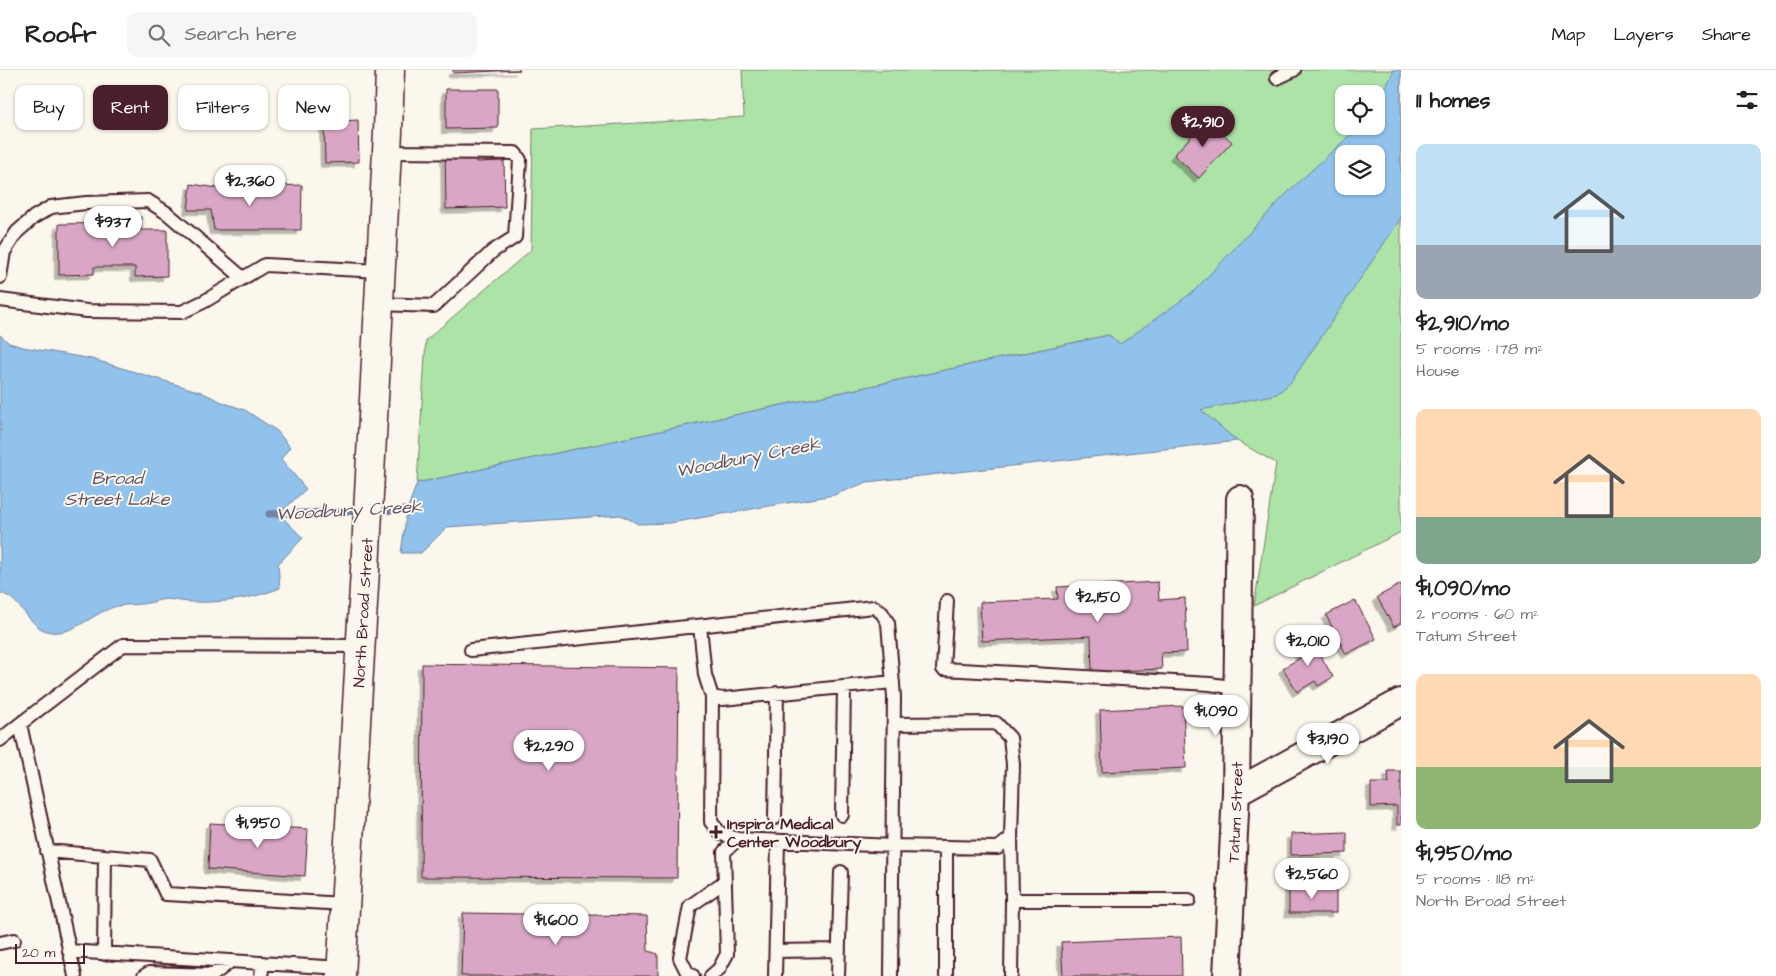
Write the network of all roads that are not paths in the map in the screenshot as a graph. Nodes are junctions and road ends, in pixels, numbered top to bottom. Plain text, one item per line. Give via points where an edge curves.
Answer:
1 (390, 70) edge
2 (1294, 70) edge
3 (1277, 78) dead end
4 (386, 152) junction
5 (380, 271) junction
6 (0, 278) edge
7 (243, 278) junction
8 (0, 300) edge
9 (379, 304) junction
10 (1240, 499) dead end
11 (947, 601) dead end
12 (700, 626) junction
13 (360, 646) junction
14 (471, 650) dead end
15 (893, 682) junction
16 (844, 687) junction
17 (1237, 688) junction
18 (777, 693) junction
19 (712, 697) junction
20 (1401, 702) edge
21 (20, 724) junction
22 (894, 724) junction
23 (0, 740) edge
24 (1236, 792) junction
25 (842, 815) dead end
26 (775, 818) dead end
27 (1011, 838) junction
28 (738, 839) junction
29 (778, 841) junction
30 (893, 846) junction
31 (946, 847) junction
32 (47, 851) junction
33 (104, 856) junction
34 (841, 872) dead end
35 (724, 882) junction
36 (1012, 900) junction
37 (1189, 900) dead end
38 (345, 904) junction
39 (14, 940) dead end
40 (0, 943) edge
41 (839, 950) junction
42 (776, 951) junction
43 (69, 952) junction
44 (104, 954) junction
45 (231, 961) junction
46 (262, 970) edge
47 (341, 972) edge
48 (76, 976) edge
49 (144, 976) edge
50 (693, 976) edge
51 (711, 976) edge
52 (775, 976) edge
53 (838, 976) edge
54 (891, 976) edge
55 (946, 976) edge
56 (1011, 976) edge
57 (1227, 976) edge

1 - 4 main road, North Broad Street
2 - 3 lane
4 - 5 main road, North Broad Street
4 - 9 lane via 515,153 520,160 515,237 493,251 434,306
5 - 7 lane via 265,265
5 - 9 main road, North Broad Street
6 - 7 lane via 4,252 17,232 34,216 51,207 148,201
7 - 8 lane via 182,312 87,311
9 - 13 main road, North Broad Street
10 - 17 street, Tatum Street
11 - 17 lane via 943,669
12 - 14 lane
12 - 15 lane via 874,608 888,623
12 - 19 lane via 705,675
13 - 21 lane via 123,645
13 - 38 main road, North Broad Street
15 - 16 lane
15 - 22 lane
16 - 18 lane
16 - 25 lane
17 - 24 street, Tatum Street
18 - 19 lane via 723,699
18 - 26 lane
19 - 28 lane via 710,822 721,834
20 - 24 street
21 - 23 lane
21 - 32 lane
22 - 27 lane via 996,723 1005,731 1010,738 1013,764
22 - 30 lane
24 - 57 street, Tatum Street
27 - 31 lane via 998,848
27 - 36 lane
28 - 29 lane
28 - 35 lane via 724,852
29 - 30 lane
29 - 42 lane
30 - 31 lane
30 - 54 lane
31 - 55 lane
32 - 33 lane
32 - 43 lane
33 - 38 lane via 150,860 166,894
33 - 44 lane
34 - 41 lane
35 - 50 lane via 690,906 680,958 687,972
35 - 51 lane via 727,954 720,969
36 - 37 lane
36 - 56 lane
38 - 47 main road, North Broad Street
39 - 40 lane
41 - 42 lane
41 - 53 lane
42 - 52 lane
43 - 44 lane
43 - 48 lane
44 - 45 lane
45 - 46 lane
45 - 49 lane via 213,974 149,973
46 - 47 lane

